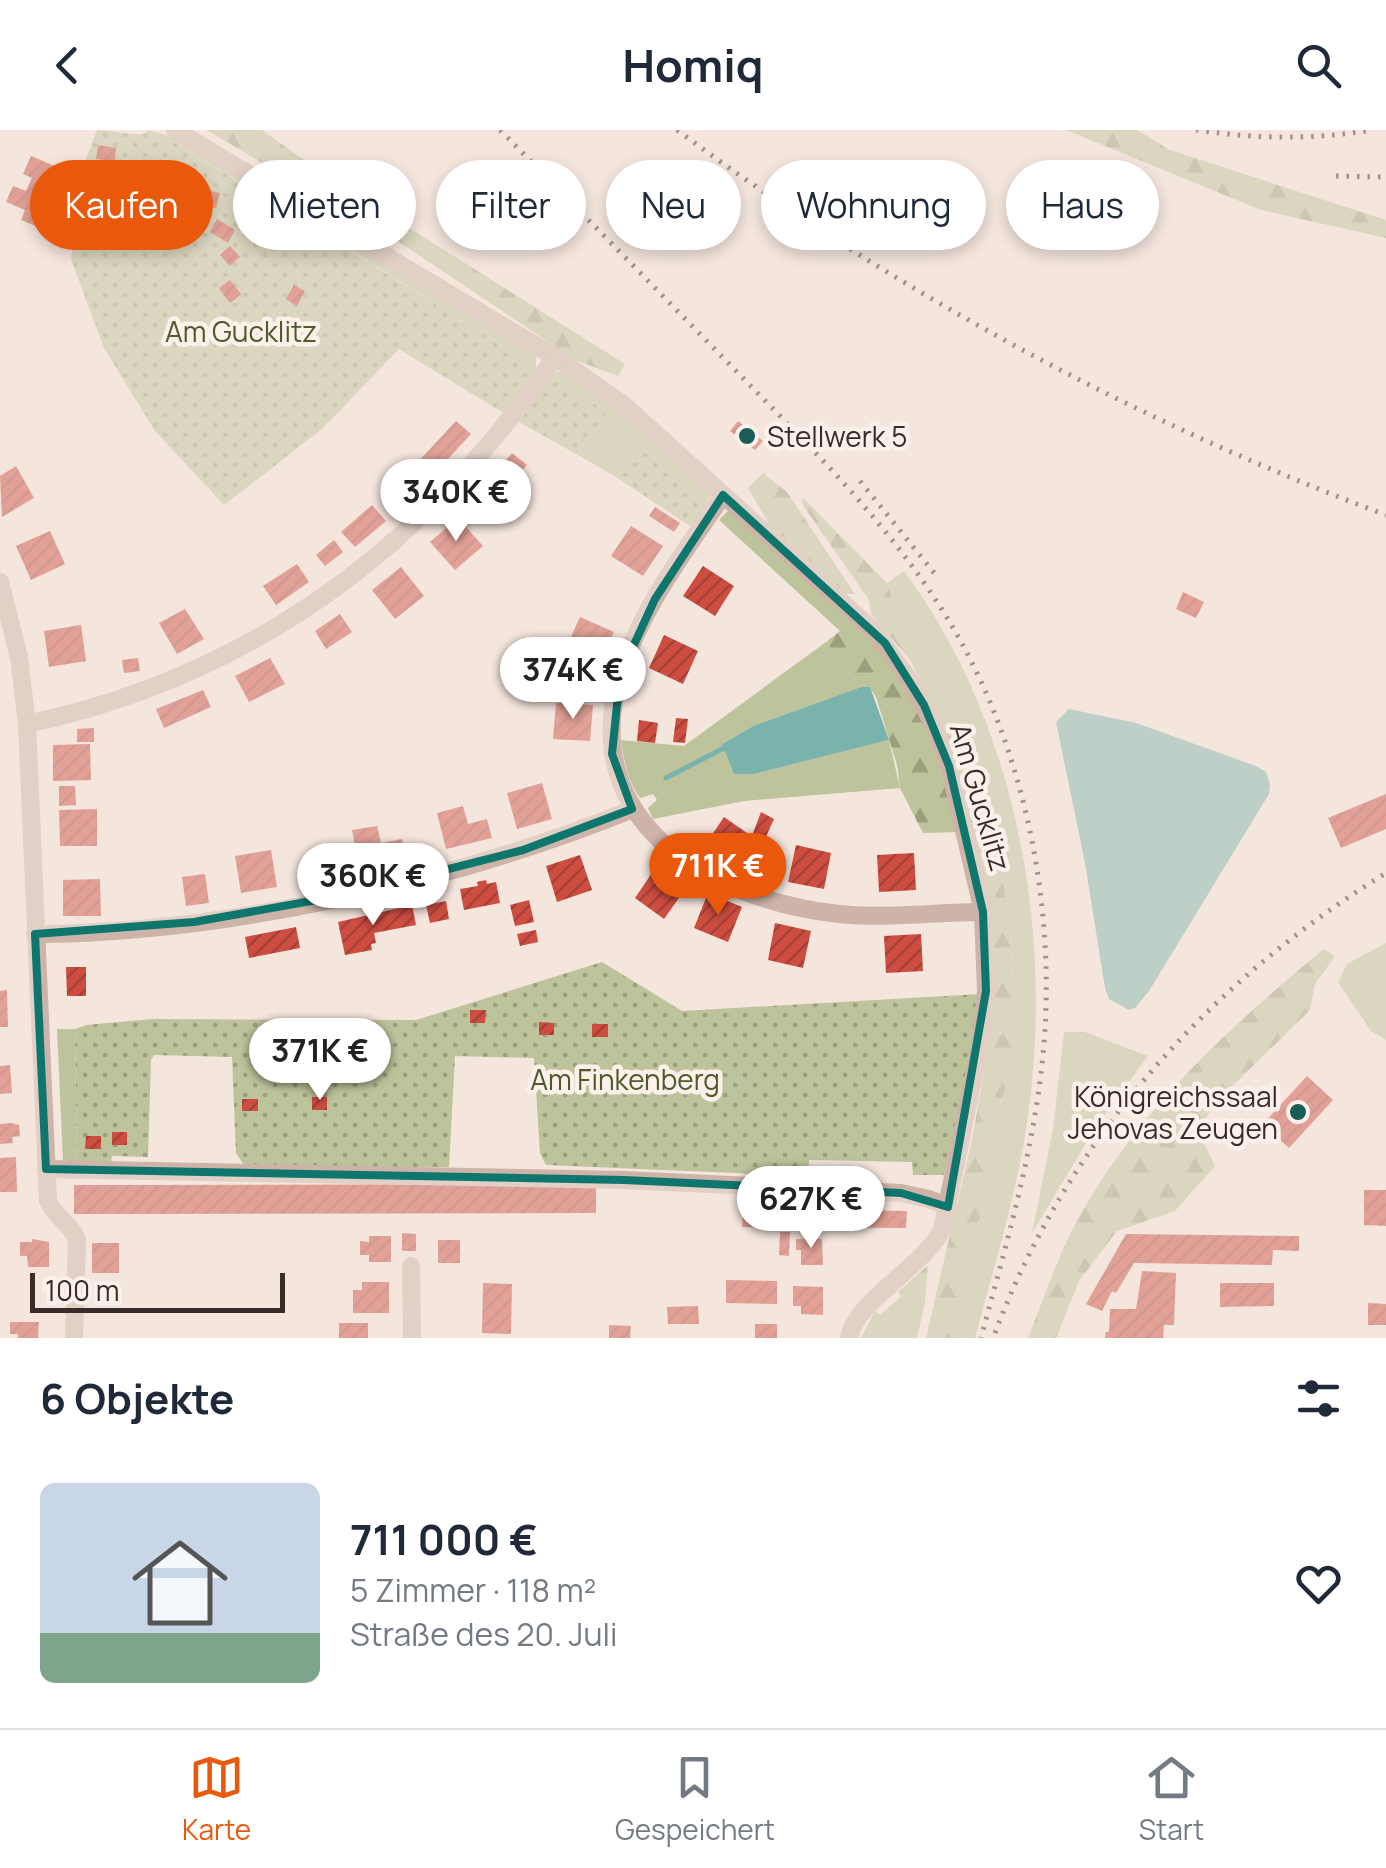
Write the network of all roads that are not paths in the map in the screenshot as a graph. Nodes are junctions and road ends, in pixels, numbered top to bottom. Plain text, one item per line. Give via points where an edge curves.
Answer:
1 (175, 130) edge
2 (555, 357) junction
3 (723, 495) junction
4 (0, 582) edge
5 (8, 641) edge
6 (27, 724) junction
7 (633, 809) junction
8 (983, 912) junction
9 (36, 934) junction
10 (46, 1169) junction
11 (948, 1207) junction
12 (411, 1266) dead end
13 (74, 1338) edge
14 (412, 1338) edge
15 (849, 1338) edge

1 - 2 street, Am Gucklitz
2 - 3 street, Am Gucklitz via 608,392
2 - 6 street via 506,426 427,512 296,617 171,680
3 - 7 street via 655,599 620,675 612,754
3 - 8 street, Am Gucklitz via 876,632 911,682 949,766
4 - 5 street
5 - 6 street
6 - 9 street
7 - 8 street via 691,864 763,898 859,916
7 - 9 street via 482,862 334,898 194,922
8 - 11 street, Am Gucklitz via 982,1041
9 - 10 street
10 - 11 street via 624,1180 901,1193
10 - 13 street via 48,1201 77,1240
11 - 15 street, Am Gucklitz via 932,1248 862,1312
12 - 14 street

